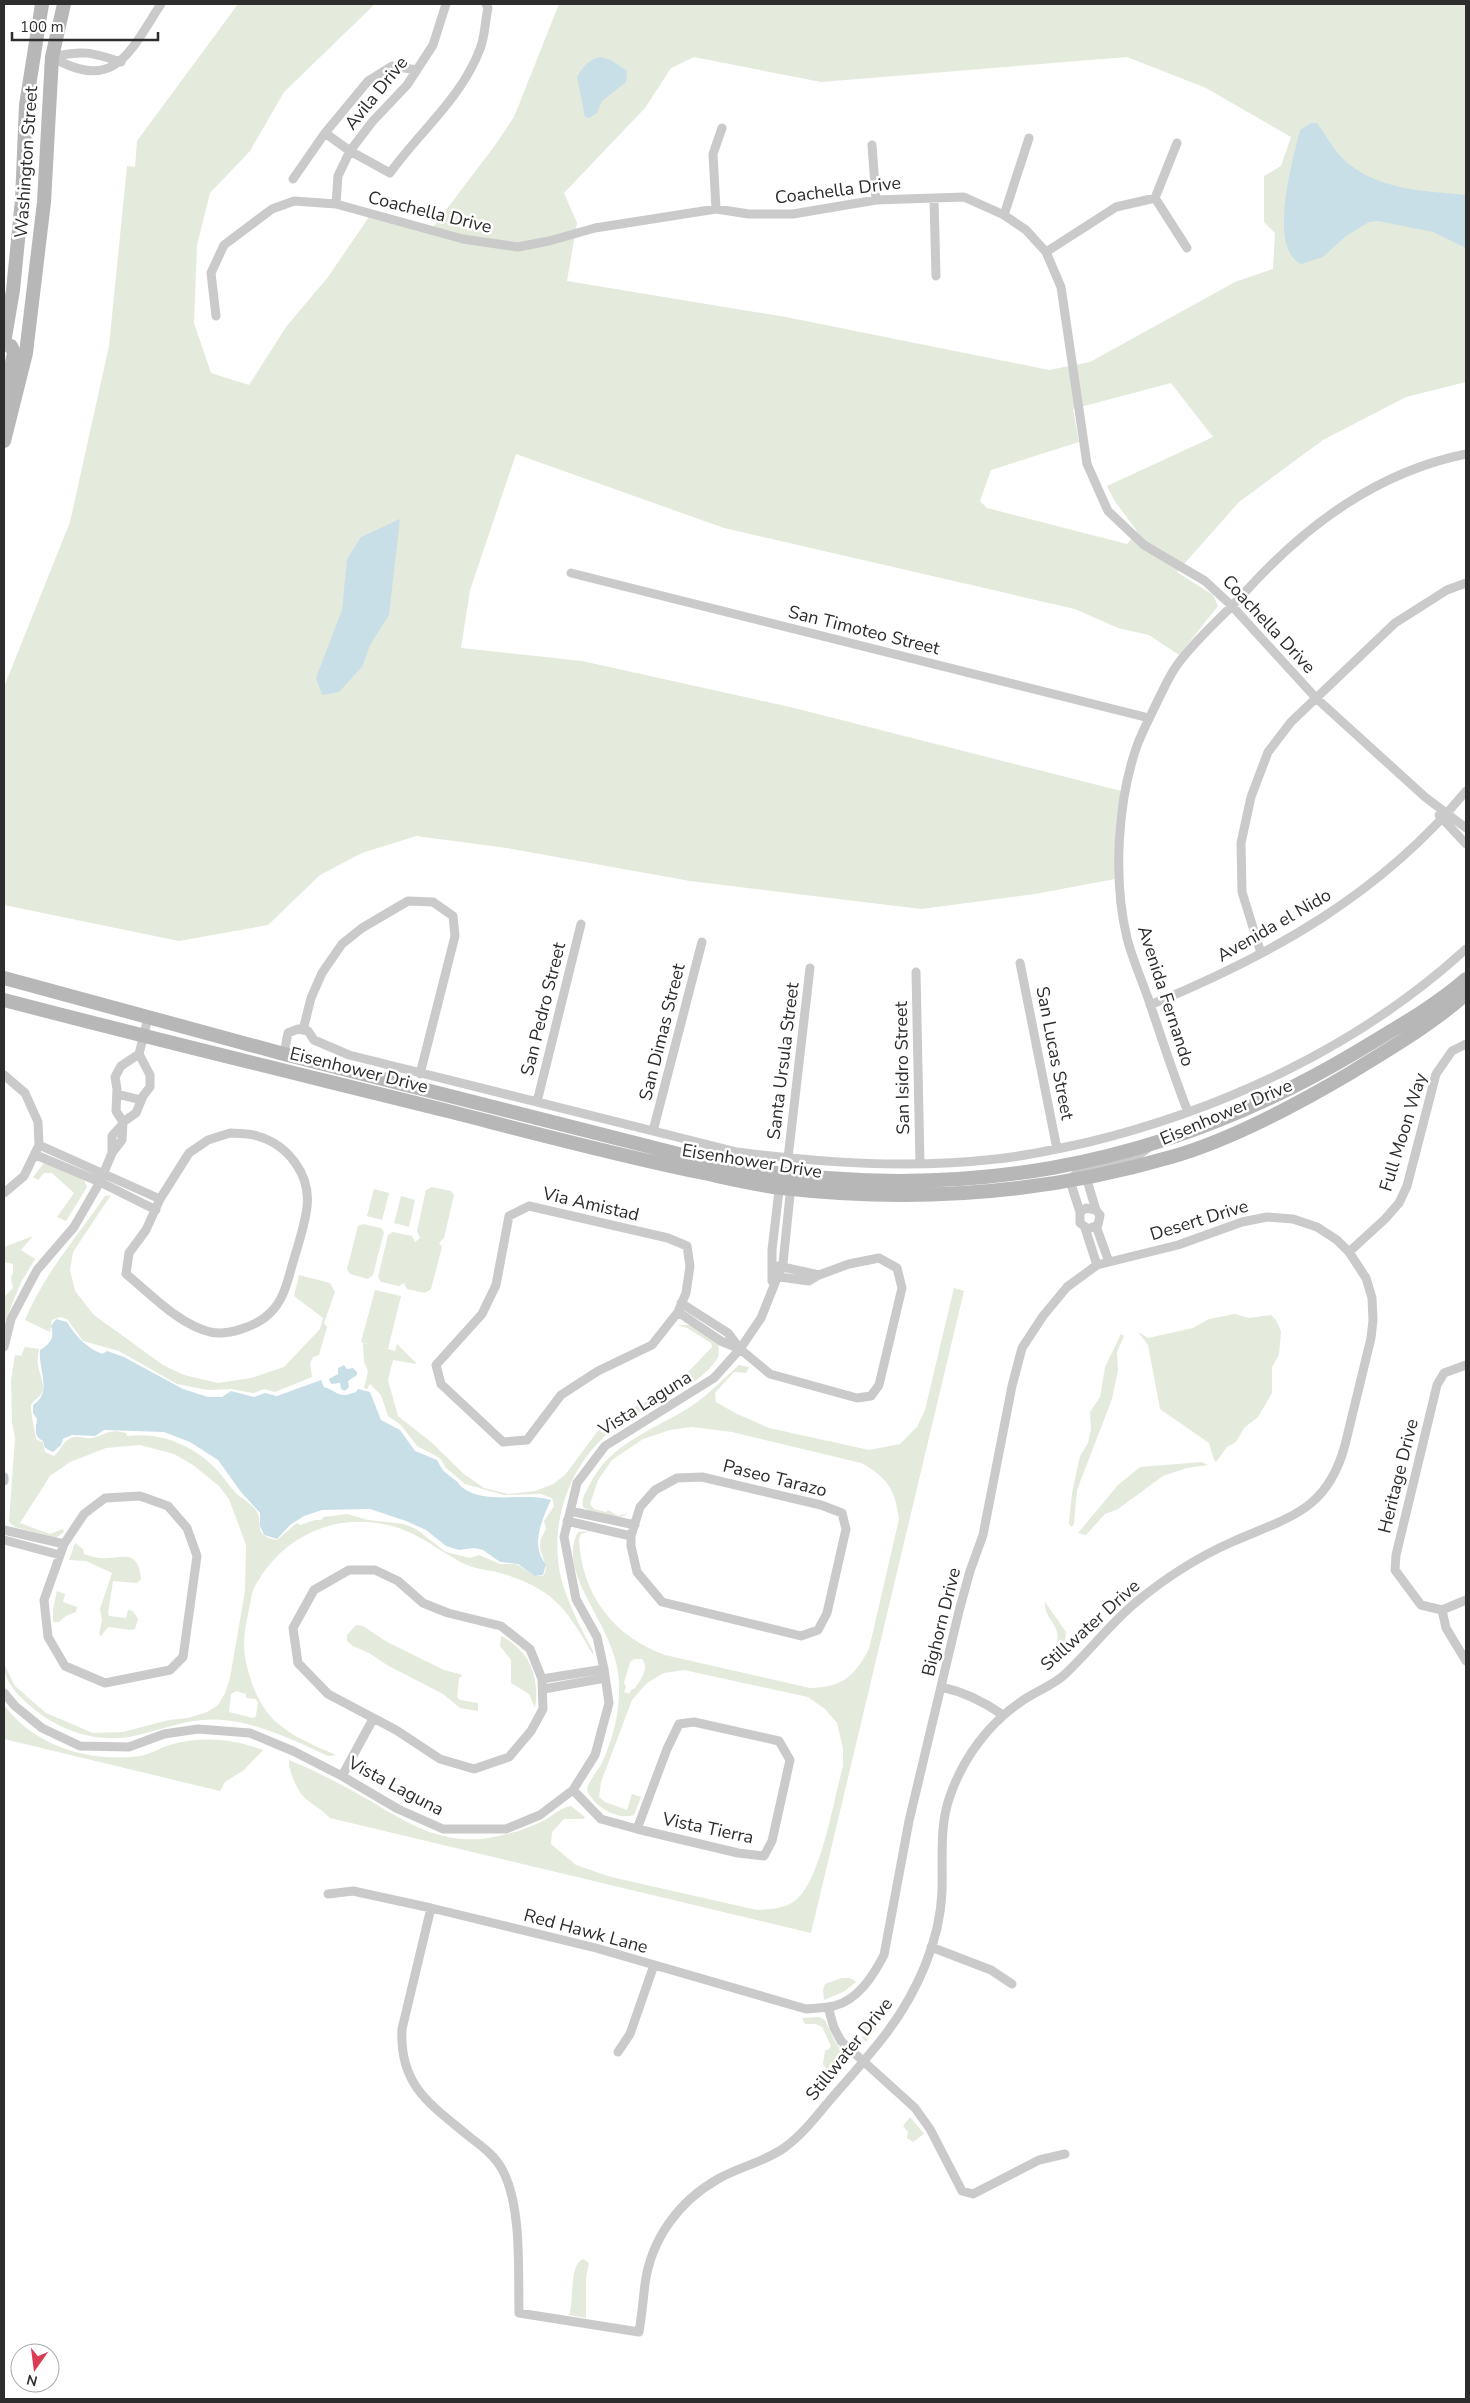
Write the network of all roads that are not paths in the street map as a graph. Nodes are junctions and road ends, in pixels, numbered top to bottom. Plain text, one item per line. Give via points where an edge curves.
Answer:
1 (42, 4) edge
2 (64, 4) edge
3 (161, 4) edge
4 (446, 4) edge
5 (486, 4) edge
6 (52, 57) junction
7 (121, 62) junction
8 (417, 70) junction
9 (722, 128) dead end
10 (325, 133) junction
11 (1029, 138) dead end
12 (1177, 143) dead end
13 (872, 145) dead end
14 (350, 152) junction
15 (294, 179) dead end
16 (1155, 198) junction
17 (876, 200) junction
18 (934, 200) junction
19 (336, 204) junction
20 (716, 209) junction
21 (1004, 215) junction
22 (1187, 248) dead end
23 (1046, 252) junction
24 (936, 276) dead end
25 (216, 316) dead end
26 (4, 343) edge
27 (4, 402) edge
28 (6, 415) edge
29 (4, 441) edge
30 (1466, 454) edge
31 (571, 573) dead end
32 (1466, 582) edge
33 (1232, 606) junction
34 (1316, 698) junction
35 (1149, 718) junction
36 (1466, 791) edge
37 (1445, 817) junction
38 (1466, 828) edge
39 (1466, 844) edge
40 (582, 924) dead end
41 (702, 942) dead end
42 (1466, 949) edge
43 (1261, 953) junction
44 (1020, 963) dead end
45 (810, 968) dead end
46 (916, 972) dead end
47 (4, 978) edge
48 (1466, 979) edge
49 (1466, 994) edge
50 (4, 1000) edge
51 (1150, 1005) junction
52 (148, 1018) junction
53 (304, 1030) junction
54 (144, 1036) junction
55 (1466, 1044) edge
56 (139, 1054) junction
57 (284, 1054) junction
58 (420, 1074) junction
59 (4, 1076) edge
60 (117, 1094) junction
61 (141, 1100) junction
62 (537, 1102) junction
63 (1188, 1112) junction
64 (122, 1124) junction
65 (653, 1131) junction
66 (39, 1144) junction
67 (1150, 1144) junction
68 (1057, 1149) junction
69 (36, 1155) junction
70 (788, 1158) junction
71 (920, 1164) junction
72 (104, 1173) junction
73 (1086, 1177) junction
74 (1070, 1181) junction
75 (100, 1182) junction
76 (785, 1182) junction
77 (4, 1193) edge
78 (160, 1199) junction
79 (156, 1210) junction
80 (1096, 1210) junction
81 (1080, 1212) junction
82 (1096, 1226) junction
83 (1085, 1228) junction
84 (774, 1235) junction
85 (785, 1236) junction
86 (1349, 1252) junction
87 (1109, 1262) junction
88 (1097, 1265) junction
89 (776, 1266) junction
90 (819, 1275) junction
91 (774, 1276) junction
92 (679, 1308) junction
93 (4, 1346) edge
94 (740, 1349) junction
95 (1466, 1365) edge
96 (570, 1511) junction
97 (567, 1522) junction
98 (635, 1525) junction
99 (4, 1530) edge
100 (631, 1536) junction
101 (4, 1540) edge
102 (64, 1544) junction
103 (60, 1554) junction
104 (1466, 1600) edge
105 (1442, 1610) junction
106 (1466, 1661) edge
107 (605, 1673) junction
108 (542, 1679) junction
109 (941, 1686) junction
110 (544, 1689) junction
111 (4, 1693) edge
112 (1003, 1715) junction
113 (373, 1720) junction
114 (342, 1776) junction
115 (573, 1790) junction
116 (637, 1829) junction
117 (328, 1894) dead end
118 (432, 1908) junction
119 (931, 1947) junction
120 (654, 1965) junction
121 (1012, 1984) dead end
122 (831, 2006) junction
123 (618, 2052) dead end
124 (863, 2062) junction
125 (1065, 2154) dead end

1 - 26 main road, Washington Street via 26,105 22,200
2 - 6 main road, Washington Street
3 - 7 street
4 - 8 street, Avila Drive via 434,45
5 - 14 street via 481,48 465,80 446,108 390,172
6 - 7 street via 78,51 96,53
6 - 7 street via 70,67 95,72
6 - 28 main road, Washington Street via 44,202 26,352
8 - 10 street via 392,66 368,81
8 - 14 street, Avila Drive
9 - 20 street via 713,154
10 - 14 street
10 - 15 street
11 - 21 street
12 - 16 street
13 - 17 street
14 - 19 street, Avila Drive via 338,176
16 - 22 street
16 - 23 street via 1116,207
17 - 18 street, Coachella Drive via 910,197
17 - 20 street, Coachella Drive via 793,214 749,214
18 - 21 street, Coachella Drive via 964,197
18 - 24 street
19 - 20 street, Coachella Drive via 463,239 518,247 595,228
19 - 25 street, Coachella Drive via 294,201 272,209 224,245 211,273
21 - 23 street, Coachella Drive via 1026,230
23 - 33 street, Coachella Drive via 1061,287 1087,464 1108,512 1144,545 1205,581
26 - 27 main road via 11,346 14,353
28 - 29 main road, Washington Street
30 - 33 street, Avenida Fernando via 1417,468 1372,487 1337,508 1296,540
31 - 35 street, San Timoteo Street
32 - 34 street via 1395,622
33 - 34 street, Coachella Drive
33 - 35 street, Avenida Fernando via 1174,669
34 - 37 street, Coachella Drive
34 - 43 street via 1290,722 1268,752 1251,797 1241,843 1242,892
35 - 51 street, Avenida Fernando via 1137,744 1129,778 1120,832 1120,885 1127,938
36 - 37 street, Avenida el Nido
37 - 38 street, Coachella Drive
37 - 39 street, Coachella Drive
37 - 43 street, Avenida el Nido via 1380,877 1308,929
40 - 62 street, San Pedro Street
41 - 65 street, San Dimas Street
42 - 63 street, Eisenhower Drive via 1394,1006 1333,1046 1275,1076
43 - 51 street, Avenida el Nido via 1211,980
44 - 68 street, San Lucas Street
45 - 70 street, Santa Ursula Street
46 - 71 street, San Isidro Street
47 - 52 main road, Eisenhower Drive
48 - 67 main road, Eisenhower Drive via 1396,1028 1312,1078 1245,1110 1180,1136
49 - 73 main road, Eisenhower Drive via 1390,1048 1306,1099 1239,1131 1174,1156
50 - 54 main road, Eisenhower Drive
51 - 63 street, Avenida Fernando
52 - 54 street
52 - 57 main road, Eisenhower Drive
53 - 57 street, Eisenhower Drive via 288,1033
53 - 58 street, Eisenhower Drive via 314,1040 349,1055
53 - 58 street via 311,998 322,973 342,944 408,901 433,902 453,916 455,936
54 - 56 street
54 - 76 main road, Eisenhower Drive via 662,1164
55 - 86 street, Full Moon Way via 1452,1051 1436,1074 1407,1186 1399,1203
56 - 60 street via 117,1071
56 - 61 street via 151,1081
57 - 76 main road, Eisenhower Drive
58 - 62 street, Eisenhower Drive
59 - 66 street via 26,1093 38,1122
60 - 61 street
60 - 64 street via 116,1111
61 - 64 street via 136,1114
62 - 65 street, Eisenhower Drive
63 - 68 street, Eisenhower Drive via 1121,1134
64 - 72 street via 122,1140 112,1153
65 - 70 street, Eisenhower Drive via 737,1152
66 - 69 street
66 - 72 street
67 - 74 street via 1134,1157 1081,1172
67 - 76 main road, Eisenhower Drive via 1081,1163 977,1178 910,1182
68 - 71 street, Eisenhower Drive via 998,1159
69 - 75 street
69 - 77 street via 24,1176
70 - 71 street, Eisenhower Drive
72 - 75 street
72 - 78 street
73 - 74 main road, Eisenhower Drive
73 - 80 street
74 - 76 main road, Eisenhower Drive via 1028,1188 906,1196 855,1194
74 - 81 street
75 - 79 street
75 - 93 street via 74,1227 37,1270 11,1319
76 - 84 street, Vista Laguna
76 - 85 street, Vista Laguna
78 - 79 street
78 - 79 street via 188,1153 208,1140 230,1133 255,1135 285,1150 298,1165 307,1206 282,1299 269,1314 235,1331 211,1332 186,1322 126,1274 128,1253 146,1230
80 - 81 street via 1086,1208
80 - 82 street via 1100,1219
81 - 83 street via 1080,1223
82 - 83 street
82 - 87 street
83 - 88 street
84 - 85 street
84 - 89 street, Vista Laguna
85 - 89 street, Vista Laguna
86 - 87 street, Desert Drive via 1317,1227 1293,1219 1267,1216 1178,1245
86 - 112 street, Stillwater Drive via 1366,1278 1372,1298 1373,1320 1345,1445 1331,1482 1296,1515 1231,1542 1165,1580 1105,1630 1060,1679
87 - 88 street, Bighorn Drive
88 - 109 street, Bighorn Drive via 1067,1287 1022,1348 983,1535 970,1571
89 - 90 street
89 - 91 street, Vista Laguna
90 - 91 street via 809,1281
90 - 94 street via 879,1258 896,1268 902,1288 878,1385 871,1396 857,1398 770,1374
91 - 94 street, Vista Laguna via 761,1318
92 - 92 street, Via Amistad via 686,1293 690,1266 687,1246 668,1238 529,1206 509,1216 496,1285 482,1314 436,1365 440,1384 503,1442 527,1440 561,1395 598,1371 652,1345
92 - 94 street via 722,1341
94 - 96 street, Vista Laguna via 714,1378 605,1446 578,1482
95 - 105 street, Heritage Drive via 1444,1373 1437,1385 1396,1555 1395,1570 1421,1605
96 - 97 street, Vista Laguna
96 - 98 street
97 - 100 street
97 - 107 street, Vista Laguna via 564,1537 576,1599 597,1637
98 - 100 street, Paseo Tarazo
98 - 100 street, Paseo Tarazo via 640,1507 655,1490 677,1478 702,1477 821,1505 842,1513 846,1529 827,1613 818,1630 801,1636 662,1602 637,1572
99 - 102 street
101 - 103 street
102 - 103 street
102 - 103 street via 84,1514 106,1498 140,1496 168,1506 187,1528 197,1556 182,1657 170,1670 105,1683 65,1666 48,1637 44,1600
104 - 105 street
105 - 106 street via 1446,1628
107 - 108 street
107 - 110 street
107 - 115 street, Vista Laguna via 608,1703 595,1755
108 - 110 street
108 - 113 street via 530,1649 501,1626 448,1613 423,1602 398,1581 375,1570 349,1570 314,1590 293,1628 298,1663 328,1694
109 - 112 street via 965,1693
109 - 122 street, Bighorn Drive via 907,1830 884,1955 874,1975 857,1994
110 - 113 street via 543,1709 531,1731 509,1757 474,1769 440,1759 396,1730
111 - 114 street, Vista Laguna via 42,1728 80,1746 129,1747 164,1734 198,1729 250,1733
112 - 119 street, Stillwater Drive via 965,1763 950,1797 943,1830 942,1895
113 - 114 street
114 - 115 street, Vista Laguna via 398,1809 443,1830 506,1829 540,1815
115 - 116 street, Vista Tierra via 600,1820
116 - 116 street, Vista Tierra via 764,1856 772,1841 790,1760 779,1741 694,1722 679,1724
117 - 118 street, Red Hawk Lane via 353,1891
118 - 120 street, Red Hawk Lane
118 - 124 street, Stillwater Drive via 402,2028 401,2046 406,2068 416,2089 487,2151 502,2170 515,2210 519,2313 639,2332 651,2258 662,2232 675,2214 699,2190 783,2149
119 - 121 street via 991,1970
119 - 124 street, Stillwater Drive via 904,2008
120 - 122 street, Red Hawk Lane via 806,2009
120 - 123 street via 630,2034
122 - 124 street via 834,2028 841,2041
124 - 125 street via 915,2108 930,2129 962,2191 973,2194 1039,2160

